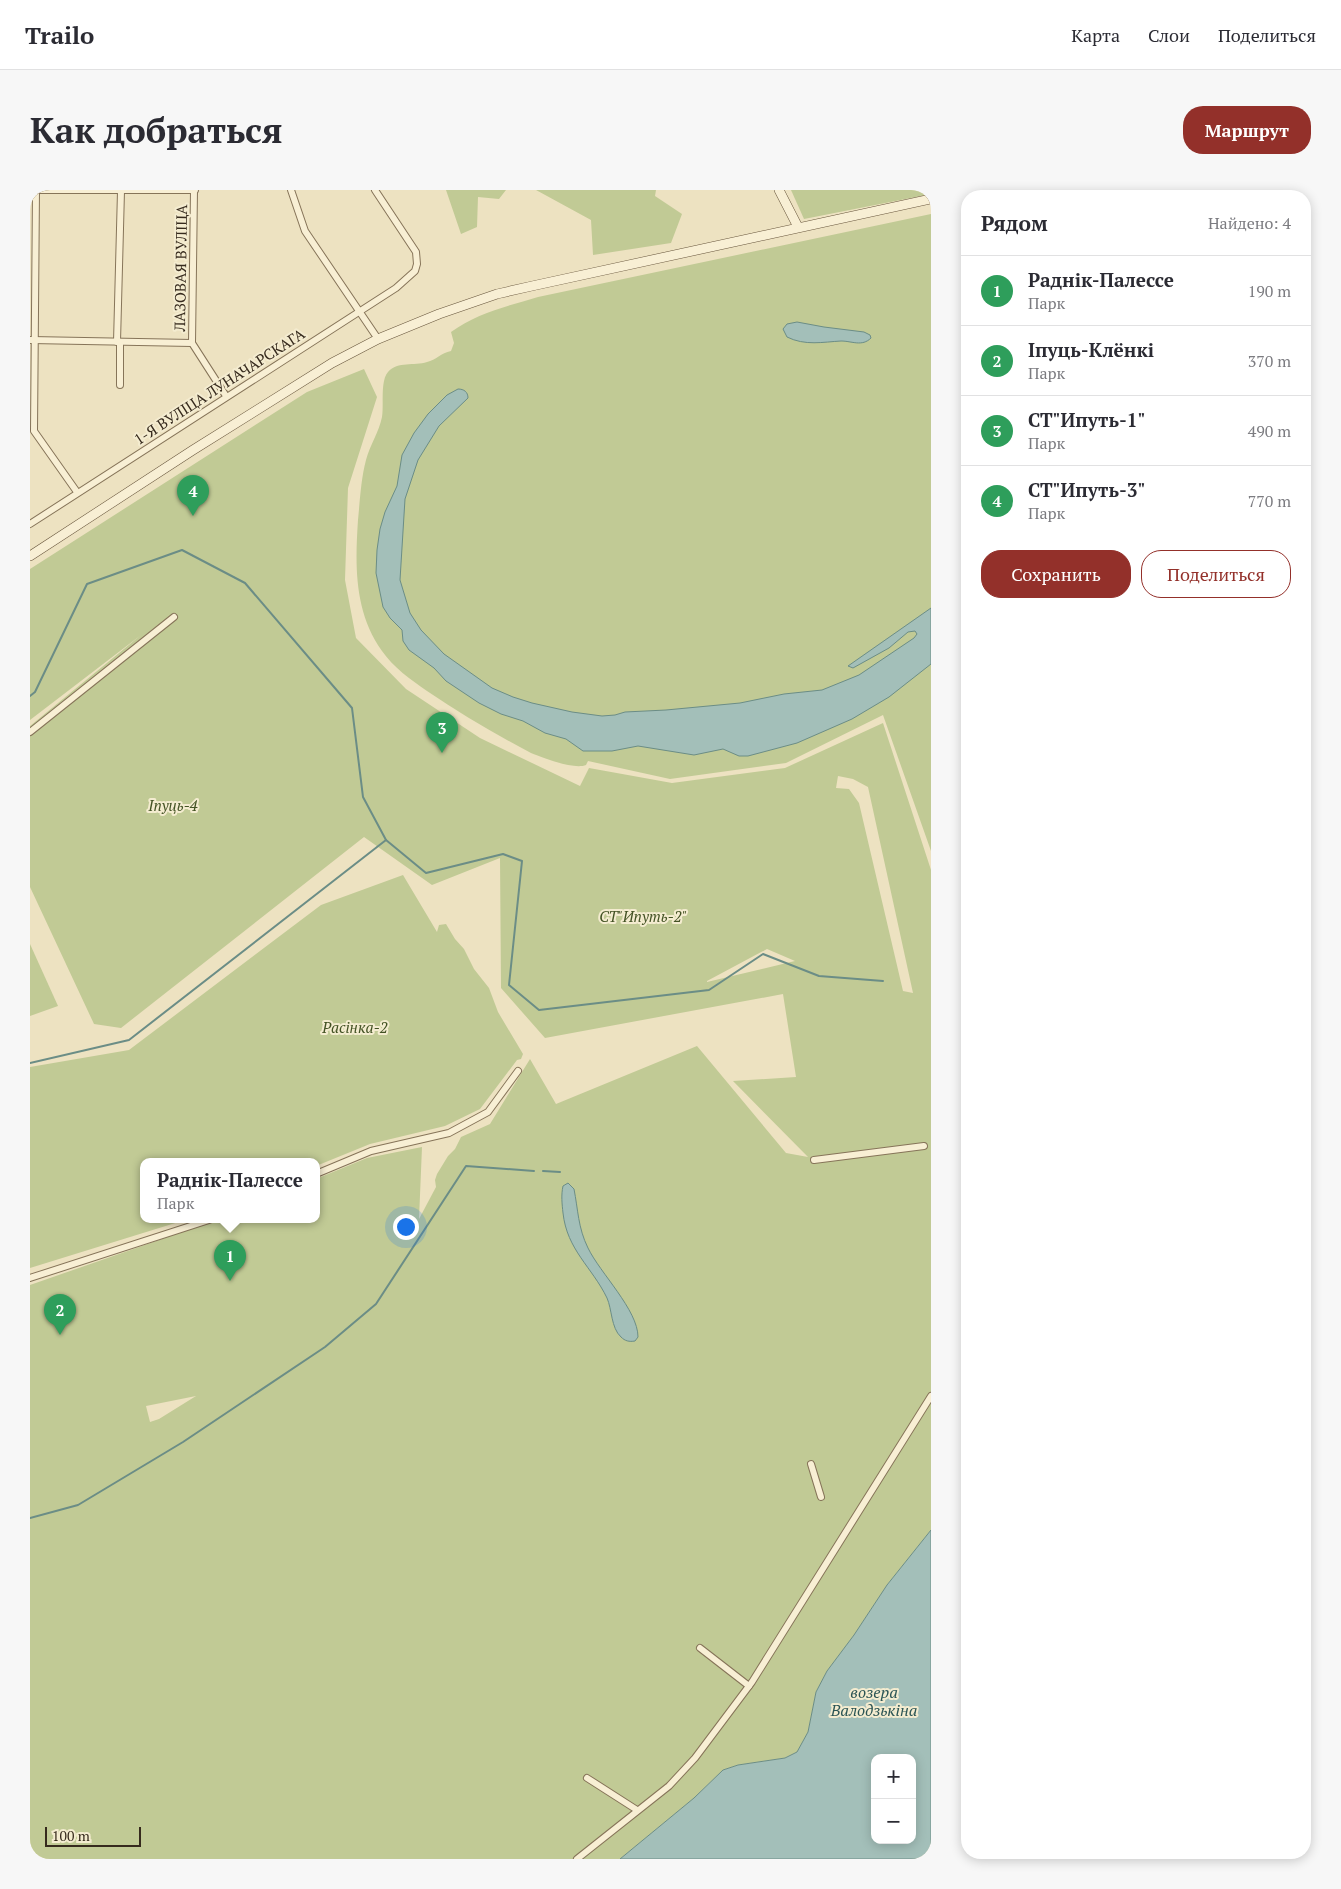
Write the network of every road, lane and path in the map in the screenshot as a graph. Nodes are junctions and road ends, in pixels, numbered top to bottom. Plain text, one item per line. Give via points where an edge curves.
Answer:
1 (35, 190) edge
2 (194, 190) edge
3 (291, 190) edge
4 (375, 190) edge
5 (779, 190) edge
6 (121, 191) edge
7 (931, 199) edge
8 (798, 227) junction
9 (359, 311) junction
10 (378, 339) junction
11 (32, 340) edge
12 (118, 342) junction
13 (192, 344) junction
14 (120, 385) dead end
15 (226, 396) junction
16 (32, 432) edge
17 (77, 492) junction
18 (30, 524) edge
19 (30, 556) edge
20 (174, 617) dead end
21 (30, 732) edge
22 (518, 1071) dead end
23 (924, 1146) dead end
24 (814, 1160) dead end
25 (320, 1172) edge
26 (200, 1223) edge
27 (30, 1278) edge
28 (931, 1396) edge
29 (811, 1464) dead end
30 (821, 1497) dead end
31 (700, 1648) dead end
32 (750, 1686) junction
33 (587, 1778) dead end
34 (637, 1810) junction
35 (577, 1859) edge

1 - 6 street
1 - 11 street
2 - 6 street
2 - 13 street, ЛАЗОВАЯ ВУЛІЦА
3 - 9 street via 305,231
4 - 9 street, 1-Я ВУЛІЦА ЛУНАЧАРСКАГА via 416,252 417,264 415,271 403,282
5 - 8 street
6 - 12 street
7 - 8 street
8 - 10 street via 497,294
9 - 10 street
9 - 15 street, 1-Я ВУЛІЦА ЛУНАЧАРСКАГА
10 - 19 street via 301,381
11 - 12 street
11 - 16 street
12 - 13 street
12 - 14 street
13 - 15 street, ЛАЗОВАЯ ВУЛІЦА
15 - 17 street, 1-Я ВУЛІЦА ЛУНАЧАРСКАГА
16 - 17 street
17 - 18 street, 1-Я ВУЛІЦА ЛУНАЧАРСКАГА
20 - 21 street
22 - 25 street via 488,1112 449,1133 371,1151
23 - 24 street
26 - 27 street
28 - 32 street
29 - 30 street
31 - 32 street
32 - 34 street via 695,1758 669,1786
33 - 34 street
34 - 35 street

